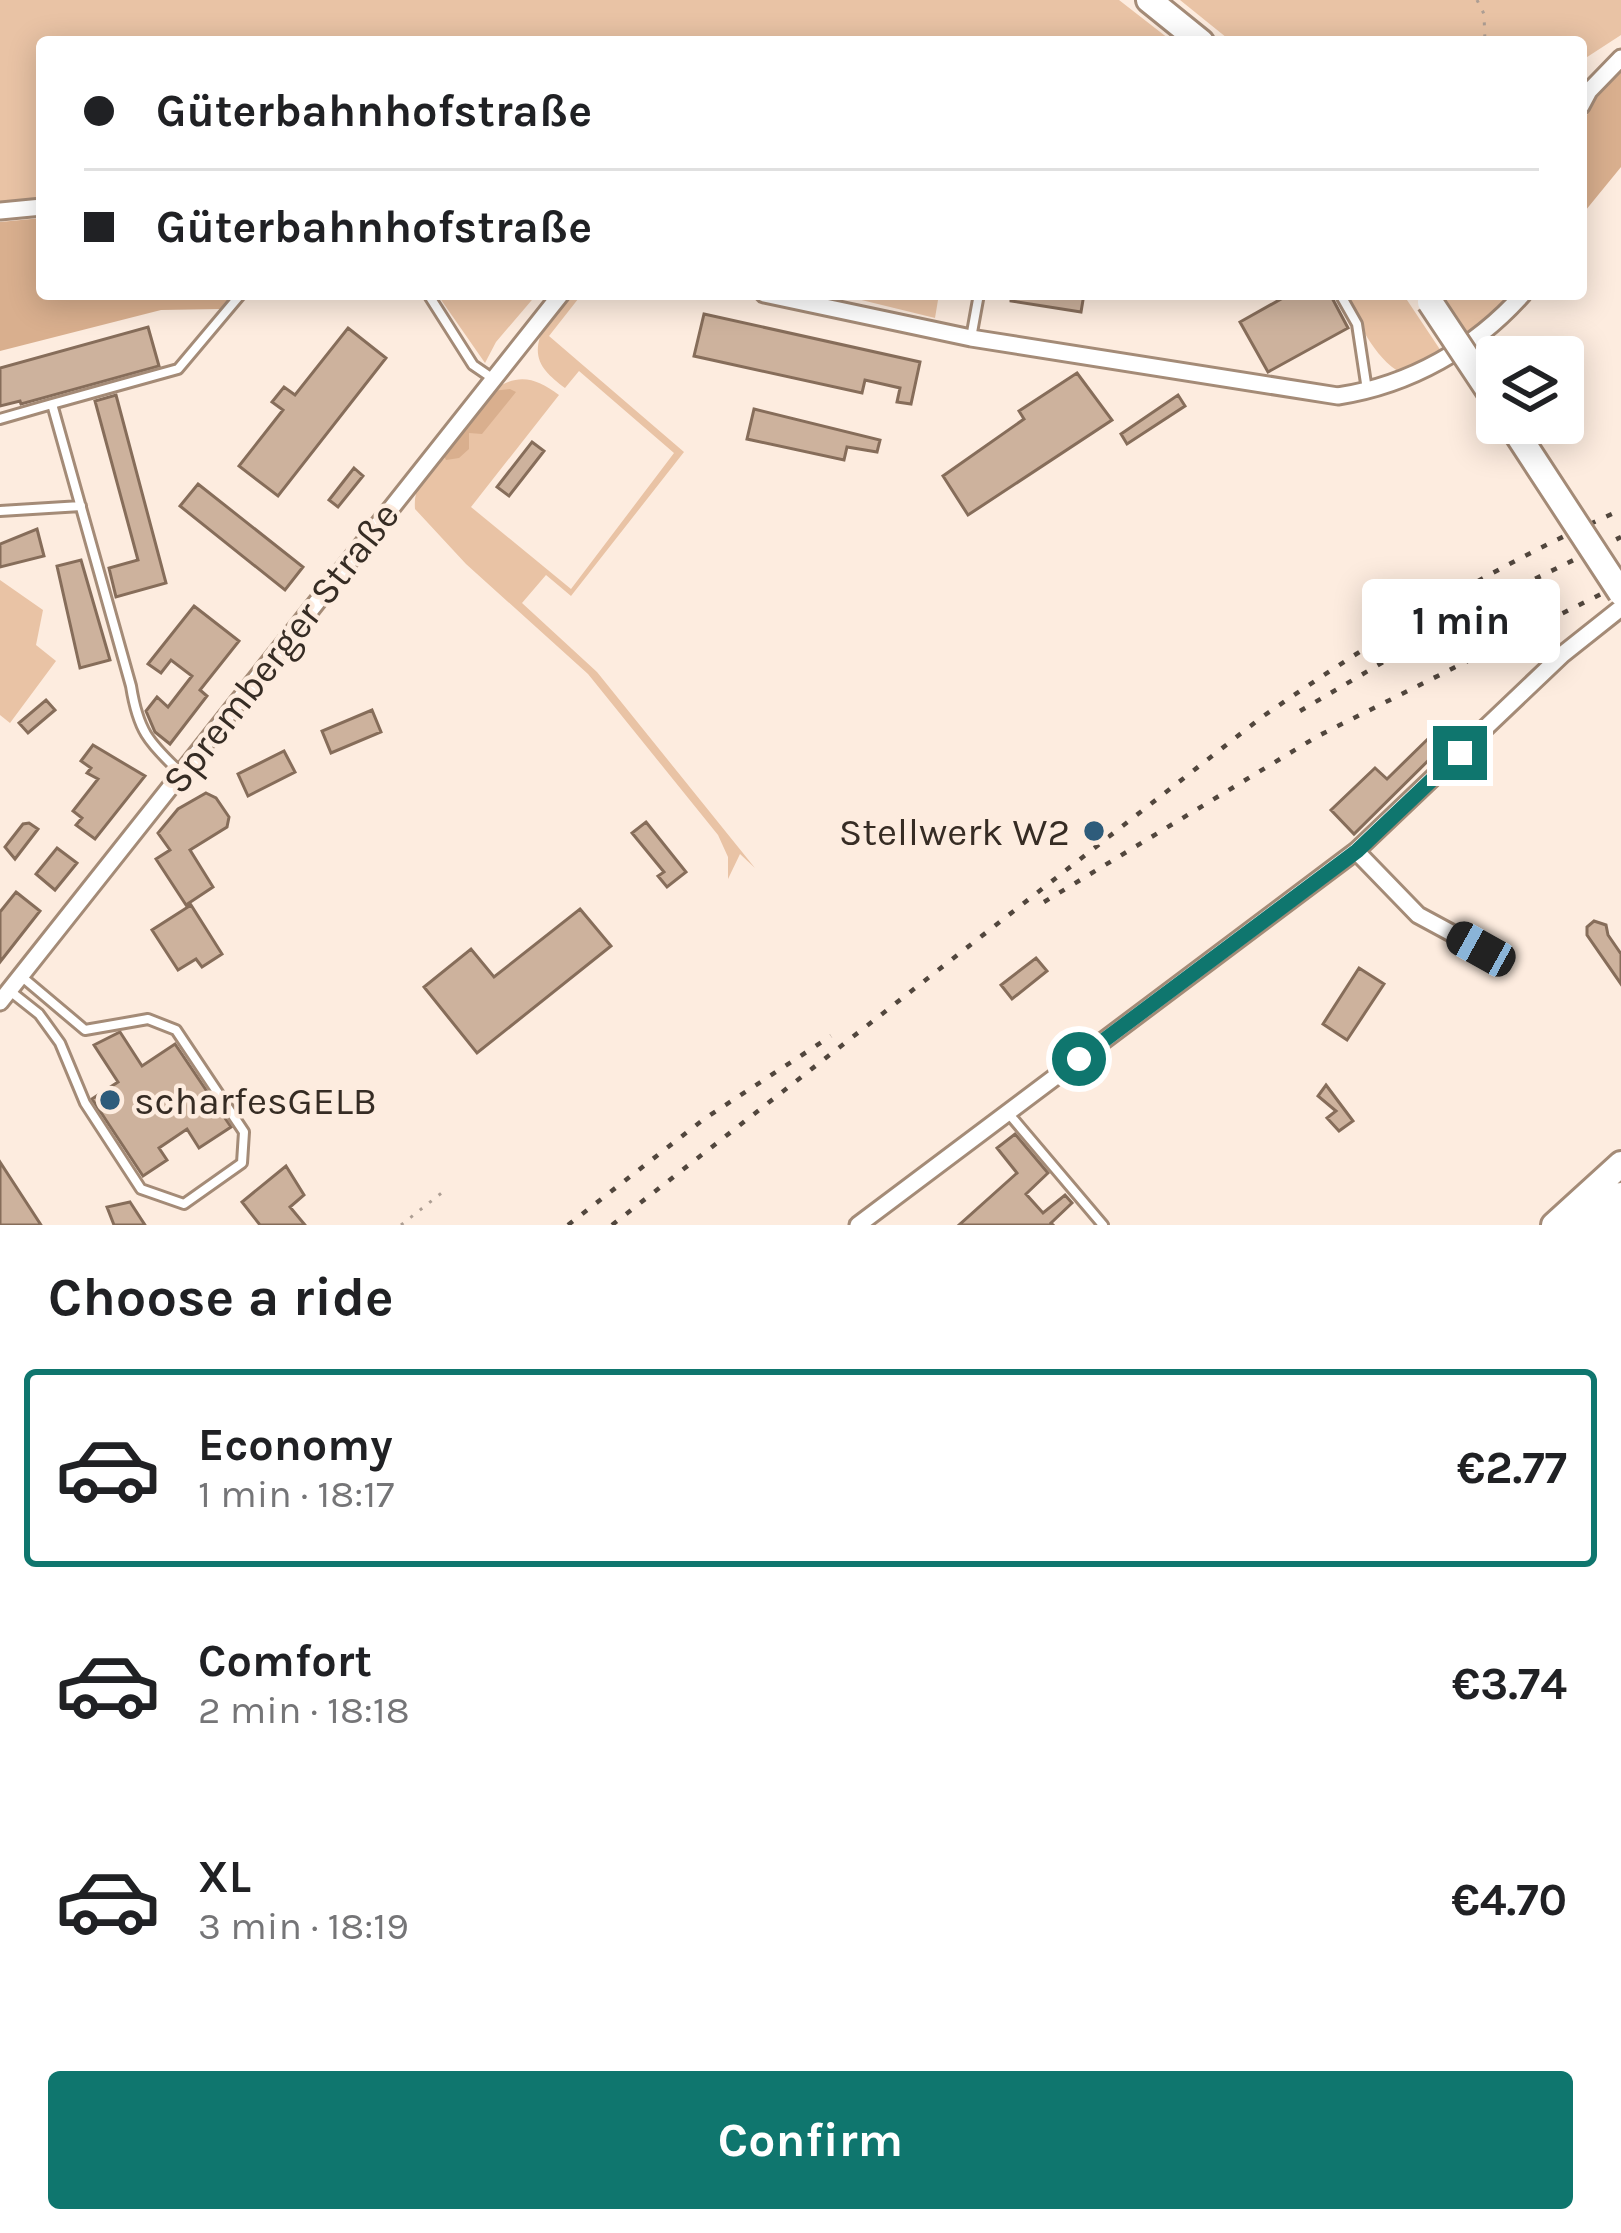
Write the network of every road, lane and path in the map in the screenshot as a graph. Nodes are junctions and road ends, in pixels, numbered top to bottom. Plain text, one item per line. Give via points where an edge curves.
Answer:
1 (1149, 0) edge
2 (1477, 0) edge
3 (1194, 36) edge
4 (1485, 36) edge
5 (1621, 58) edge
6 (1587, 99) edge
7 (36, 208) edge
8 (0, 211) edge
9 (236, 300) edge
10 (432, 300) edge
11 (556, 300) edge
12 (792, 300) edge
13 (978, 300) edge
14 (1343, 300) edge
15 (1428, 300) edge
16 (1517, 300) edge
17 (970, 338) junction
18 (1476, 372) edge
19 (492, 378) junction
20 (1367, 392) junction
21 (52, 404) junction
22 (0, 419) edge
23 (1524, 444) edge
24 (81, 506) junction
25 (0, 511) edge
26 (1621, 592) edge
27 (1621, 608) edge
28 (182, 773) junction
29 (1357, 851) junction
30 (1481, 949) dead end
31 (21, 976) junction
32 (5, 996) edge
33 (1008, 1112) junction
34 (1621, 1164) edge
35 (444, 1191) dead end
36 (1621, 1195) edge
37 (1621, 1219) edge
38 (401, 1225) edge
39 (858, 1225) edge
40 (1102, 1225) edge
41 (1554, 1225) edge
42 (1577, 1225) edge
43 (1609, 1225) edge

1 - 3 highway
2 - 4 path
5 - 6 street
7 - 8 street
9 - 21 lane via 178,369
10 - 19 lane via 473,365
11 - 19 street, Spremberger Straße
12 - 17 street
13 - 17 lane
14 - 20 lane via 1357,324
15 - 18 highway, bridge
16 - 20 street via 1460,348
17 - 20 street via 1338,395
19 - 28 street, Spremberger Straße
21 - 22 lane
21 - 24 lane
23 - 26 highway, bridge
24 - 25 lane
24 - 28 lane via 136,716 149,742
27 - 29 street via 1562,654
28 - 31 street, Spremberger Straße
29 - 30 street via 1418,915
29 - 33 street
31 - 32 street, Spremberger Straße
31 - 32 lane via 85,1030 148,1019 176,1030 244,1132 242,1163 184,1204 141,1189 85,1103 60,1043 39,1014
33 - 39 street
33 - 40 lane
34 - 41 highway
35 - 38 path
36 - 42 highway
37 - 43 highway

